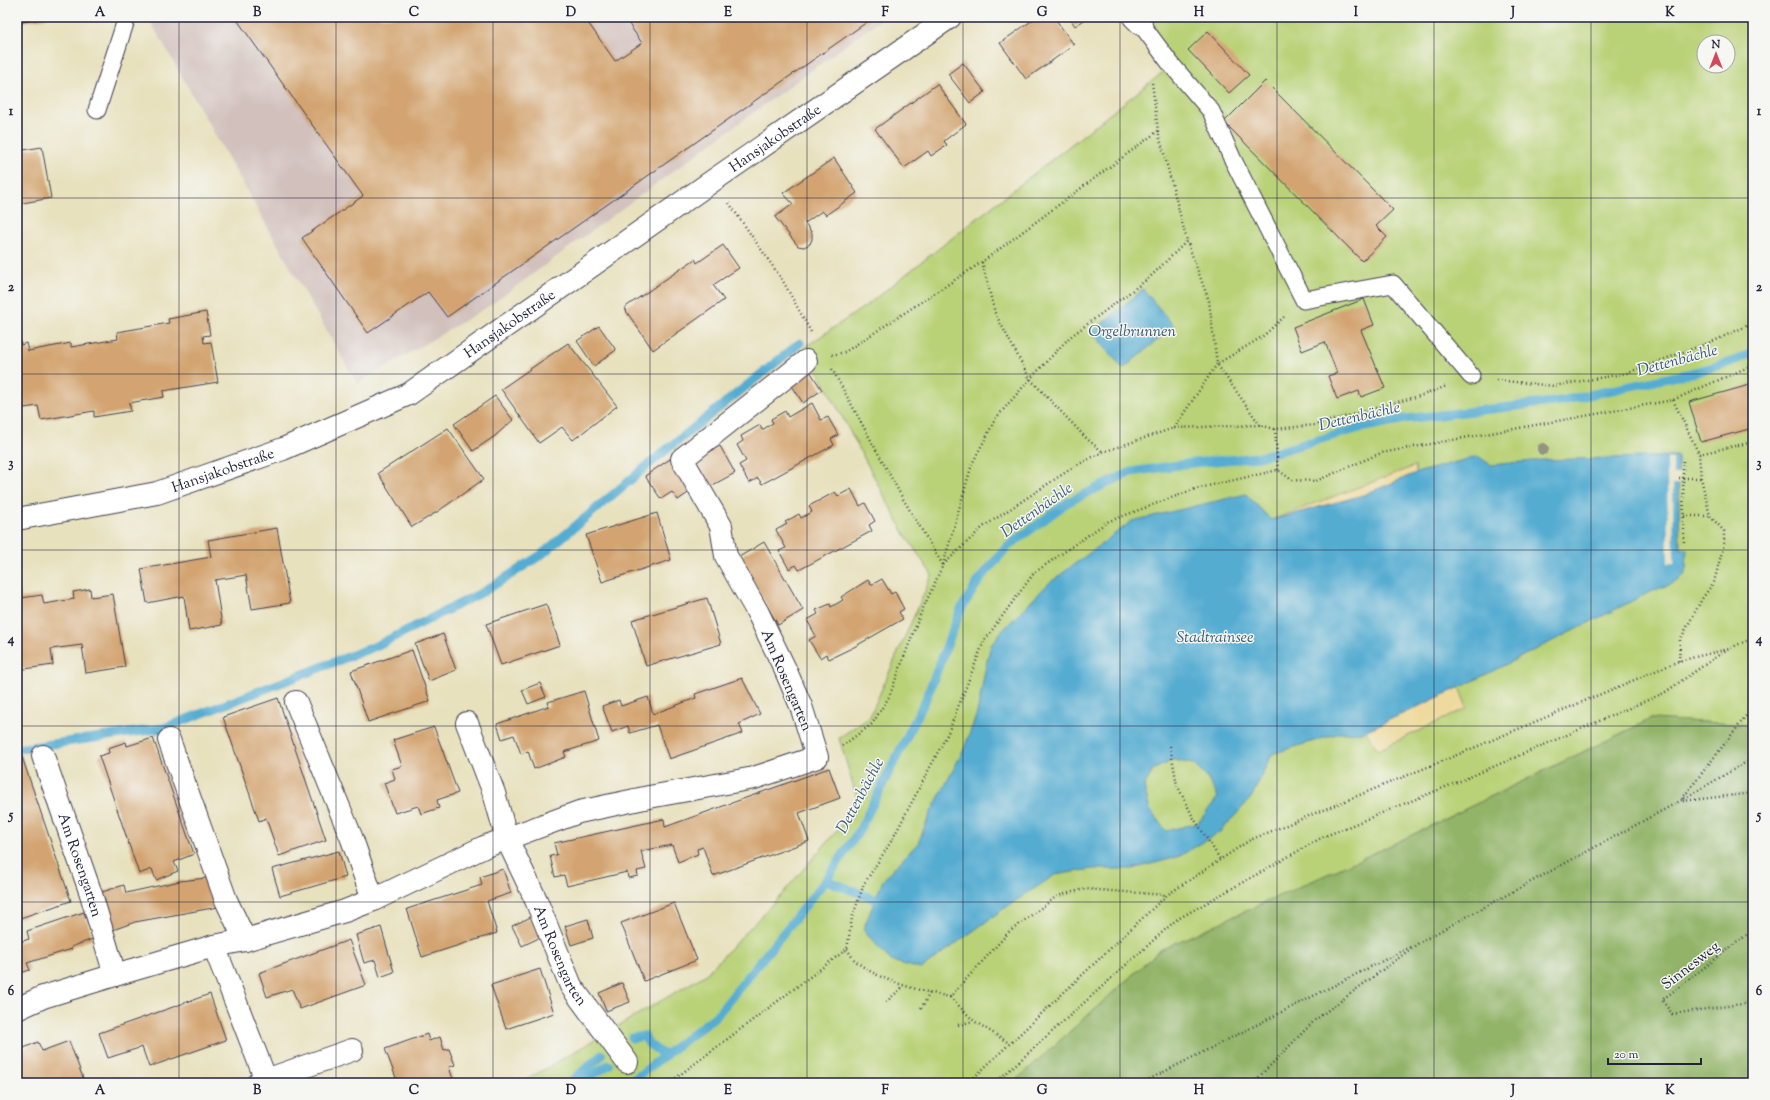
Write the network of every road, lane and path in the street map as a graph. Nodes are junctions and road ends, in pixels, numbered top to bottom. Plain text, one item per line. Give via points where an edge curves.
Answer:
1 (127, 17) edge
2 (950, 17) edge
3 (1137, 21) edge
4 (1151, 76) dead end
5 (98, 110) dead end
6 (1158, 131) junction
7 (711, 182) junction
8 (1187, 241) junction
9 (982, 262) junction
10 (1304, 300) junction
11 (1753, 322) edge
12 (1748, 326) junction
13 (814, 336) dead end
14 (1753, 337) edge
15 (815, 359) joint
16 (828, 364) dead end
17 (1217, 364) junction
18 (1753, 365) edge
19 (1471, 376) junction
20 (1030, 379) junction
21 (1673, 400) junction
22 (1260, 425) junction
23 (1174, 428) junction
24 (1275, 429) junction
25 (1753, 442) edge
26 (1103, 452) junction
27 (1700, 454) junction
28 (1683, 461) dead end
29 (1278, 470) junction
30 (1679, 478) dead end
31 (1684, 478) junction
32 (1701, 478) junction
33 (1684, 516) junction
34 (1710, 516) junction
35 (17, 519) edge
36 (1684, 544) dead end
37 (943, 565) junction
38 (1753, 638) edge
39 (1728, 649) junction
40 (1679, 661) junction
41 (296, 702) dead end
42 (1753, 707) edge
43 (467, 723) dead end
44 (169, 740) dead end
45 (1170, 746) dead end
46 (43, 756) dead end
47 (817, 757) junction
48 (1753, 760) edge
49 (1753, 794) edge
50 (1680, 801) junction
51 (507, 839) junction
52 (1220, 859) junction
53 (1167, 895) junction
54 (373, 900) junction
55 (1753, 930) edge
56 (245, 940) junction
57 (1420, 942) junction
58 (214, 946) junction
59 (847, 949) junction
60 (115, 975) junction
61 (904, 986) junction
62 (930, 993) junction
63 (950, 997) junction
64 (886, 1002) dead end
65 (1753, 1003) edge
66 (921, 1008) dead end
67 (17, 1009) edge
68 (974, 1021) junction
69 (958, 1025) dead end
70 (1009, 1044) junction
71 (352, 1050) dead end
72 (627, 1062) dead end
73 (262, 1081) edge
74 (668, 1083) edge
75 (968, 1083) edge
76 (995, 1083) edge
77 (1142, 1083) edge
78 (1253, 1083) edge

1 - 5 lane
2 - 7 street, Hansjakobstraße
3 - 10 lane via 1211,111
4 - 6 path
6 - 8 path
6 - 9 path
7 - 13 path via 732,207 783,281
7 - 35 street, Hansjakobstraße via 409,394 283,449 157,493
8 - 17 path via 1209,301
8 - 20 path via 1149,278 1070,337
9 - 15 path via 845,352
9 - 20 path via 995,313
10 - 17 path via 1262,337
10 - 19 lane via 1393,284
11 - 12 path
12 - 14 path
12 - 19 path via 1627,373 1554,386
15 - 47 street, Am Rosengarten via 682,459 721,526 726,556 758,613 802,706
16 - 37 path
17 - 22 path
17 - 23 path
18 - 21 path
19 - 24 path via 1423,395 1315,425
20 - 26 path via 1087,439
20 - 37 path via 996,418 972,464
21 - 27 path
21 - 29 path via 1381,453 1316,481 1292,480
22 - 23 path
22 - 24 path
23 - 26 path
24 - 29 path
25 - 27 path
26 - 37 path via 1075,466 983,527
27 - 32 path
28 - 31 path
29 - 59 path via 1195,489 1107,522 1034,573 984,641 948,733 892,840 864,884 857,902
30 - 31 path
31 - 32 path
31 - 33 path
32 - 34 path
33 - 34 path
33 - 36 path
34 - 40 path via 1724,531 1724,544 1714,582 1680,640
37 - 47 path via 920,615 889,697 872,724 841,746
38 - 39 path
39 - 40 path
39 - 76 path via 1664,693 1323,837 1176,920
40 - 52 path via 1452,758 1250,840
41 - 54 street via 352,839
42 - 50 path
43 - 51 street, Am Rosengarten via 494,793
44 - 56 street via 226,900
45 - 52 path via 1177,785 1193,817
46 - 60 street, Am Rosengarten
47 - 51 street via 754,778 579,812
48 - 50 path
49 - 50 path
50 - 57 path
51 - 54 street via 484,847
51 - 72 street, Am Rosengarten via 536,900 571,986
52 - 53 path
53 - 63 path via 1085,889 1057,896 1009,932
53 - 70 path
54 - 56 street via 345,911
55 - 65 path, Sinnesweg via 1662,1000 1672,1014
56 - 58 street
57 - 77 path
57 - 78 path via 1315,1020
58 - 60 street
58 - 73 street
59 - 61 path via 857,963 876,975
59 - 74 path
60 - 67 street via 43,997
61 - 62 path
61 - 64 path
62 - 63 path
62 - 66 path
63 - 68 path
68 - 69 path
68 - 70 path
70 - 75 path
71 - 73 street

